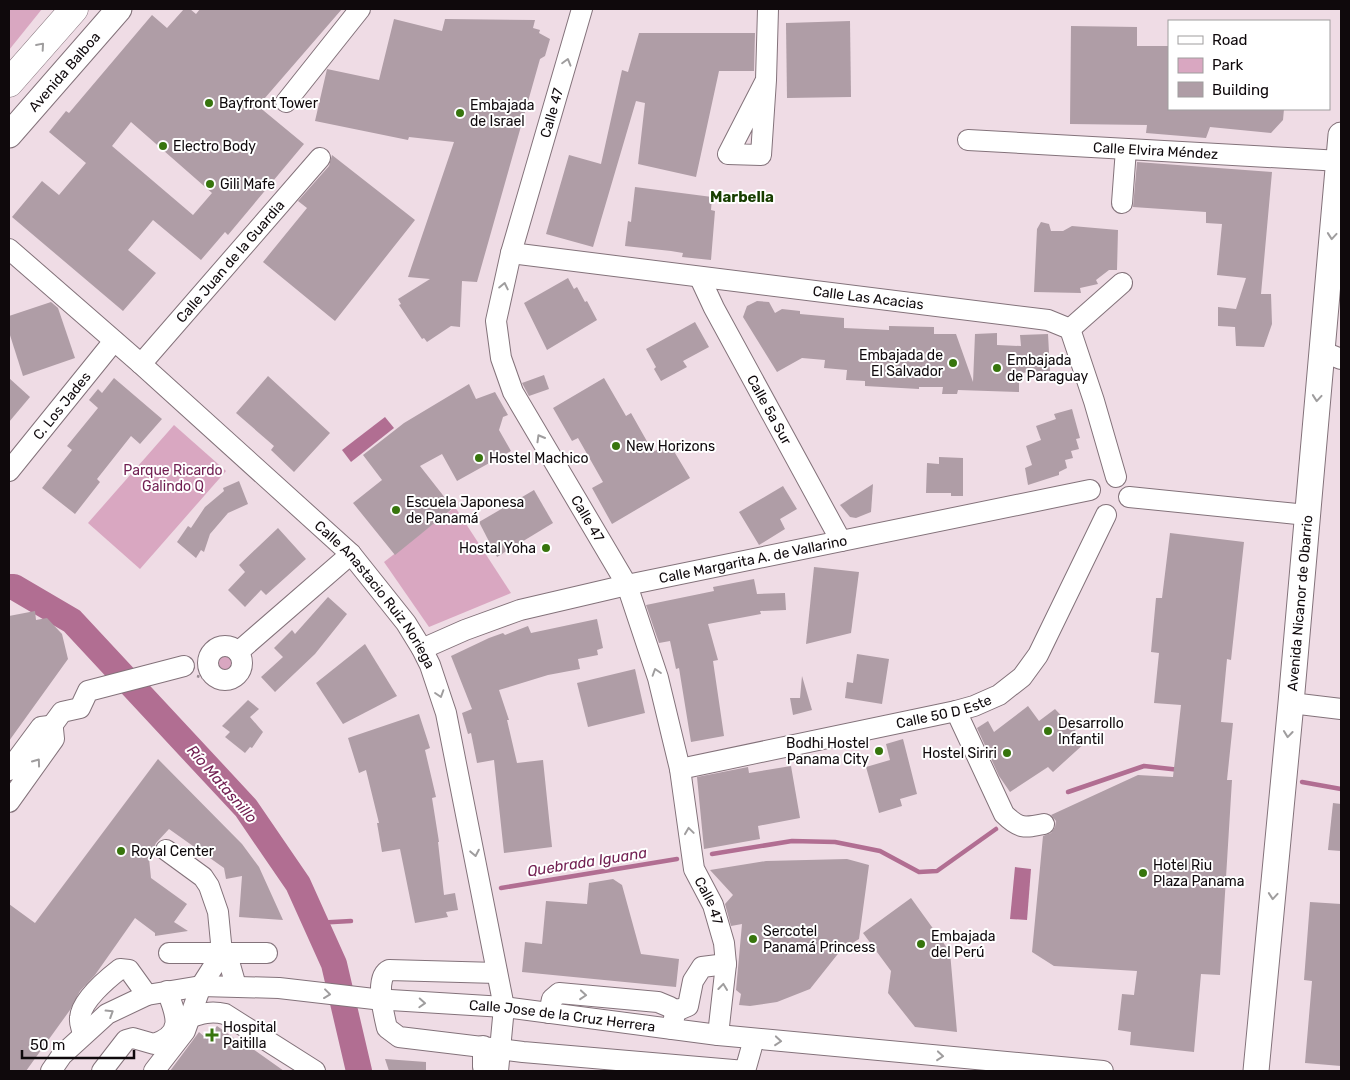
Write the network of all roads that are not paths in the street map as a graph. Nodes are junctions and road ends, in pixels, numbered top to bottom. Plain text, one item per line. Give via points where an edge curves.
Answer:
1 (74, 9) edge
2 (119, 9) edge
3 (360, 9) edge
4 (582, 9) edge
5 (768, 9) edge
6 (766, 80) dead end
7 (9, 83) edge
8 (286, 102) dead end
9 (1341, 135) edge
10 (9, 136) edge
11 (968, 140) dead end
12 (1126, 149) junction
13 (320, 158) dead end
14 (1340, 161) edge
15 (1122, 203) dead end
16 (9, 249) edge
17 (511, 253) junction
18 (700, 278) junction
19 (1122, 283) dead end
20 (1070, 329) junction
21 (114, 341) junction
22 (1331, 355) edge
23 (141, 364) junction
24 (9, 471) edge
25 (1116, 477) junction
26 (1090, 490) junction
27 (1129, 497) junction
28 (1106, 515) junction
29 (1307, 515) junction
30 (841, 541) junction
31 (351, 554) junction
32 (627, 585) junction
33 (422, 649) junction
34 (238, 652) junction
35 (197, 672) junction
36 (1292, 703) junction
37 (1341, 709) edge
38 (956, 711) junction
39 (51, 727) junction
40 (680, 769) junction
41 (9, 770) edge
42 (9, 802) edge
43 (1044, 824) dead end
44 (166, 850) dead end
45 (266, 952) dead end
46 (169, 953) dead end
47 (222, 953) junction
48 (726, 964) junction
49 (497, 973) junction
50 (241, 986) junction
51 (184, 988) junction
52 (147, 995) junction
53 (378, 1000) junction
54 (504, 1007) junction
55 (184, 1019) junction
56 (672, 1020) junction
57 (83, 1034) junction
58 (718, 1035) junction
59 (754, 1039) junction
60 (154, 1044) junction
61 (492, 1047) junction
62 (490, 1069) edge
63 (155, 1070) edge
64 (51, 1071) edge
65 (102, 1071) edge
66 (315, 1071) edge
67 (1104, 1071) edge
68 (1256, 1071) edge

7 -> 1 highway
2 - 10 main road, Avenida Balboa
3 - 8 street
17 -> 4 street, Calle 47
5 - 6 street
9 - 14 main road, Avenida Nicanor de Obarrio
11 - 12 street, Calle Elvira Méndez
12 - 14 street, Calle Elvira Méndez
12 - 15 street
13 - 23 street, Calle Juan de la Guardia
14 -> 22 main road, Avenida Nicanor de Obarrio
16 - 21 street, Calle Anastacio Ruiz Noriega
17 - 18 street, Calle Las Acacias
32 -> 17 street, Calle 47 via 513,392 501,358 496,321
18 - 20 street, Calle Las Acacias via 1048,320
18 - 30 street, Calle 5a Sur
19 - 20 street
20 - 25 street
21 - 23 street, Calle Anastacio Ruiz Noriega
21 - 24 street, C. Los Jades
22 -> 29 main road, Avenida Nicanor de Obarrio
23 - 31 street, Calle Anastacio Ruiz Noriega
25 - 26 street via 1104,477
25 - 27 street via 1126,485
26 - 28 street via 1094,508
26 - 30 street, Calle Margarita A. de Vallarino
27 - 28 street via 1124,509
27 - 29 street
28 - 38 street, Calle 50 D Este via 1038,655 1022,677 998,695
29 - 36 main road, Avenida Nicanor de Obarrio
30 - 32 street, Calle Margarita A. de Vallarino
31 - 33 street, Calle Anastacio Ruiz Noriega via 406,623
31 - 34 street
32 - 33 street, Calle Margarita A. de Vallarino via 520,610
40 -> 32 street, Calle 47 via 658,678
33 -> 49 street, Calle Anastacio Ruiz Noriega via 446,713
34 - 35 street via 230,646 220,647
34 - 35 street via 242,667 232,678
35 - 39 street via 92,690 80,708 62,712
36 - 37 street
36 -> 68 main road, Avenida Nicanor de Obarrio
38 - 40 street, Calle 50 D Este
38 - 43 street via 1004,814 1016,825
39 - 41 street via 39,729
42 -> 39 street via 54,738
48 -> 40 street, Calle 47 via 724,943 713,905 694,869
44 - 47 street via 209,886 218,912
45 - 47 street
46 - 47 street
47 - 50 street
47 - 51 street
48 - 56 street via 702,967 693,981 688,1006
58 -> 48 street, Calle 47
49 - 53 street via 389,970 382,976
49 - 54 street, Calle Anastacio Ruiz Noriega
50 - 51 street, Calle Jose de la Cruz Herrera
50 -> 53 street, Calle Jose de la Cruz Herrera
51 - 52 street, Calle Jose de la Cruz Herrera
51 - 55 street
51 - 55 street via 174,1007
57 -> 52 street, Calle Jose de la Cruz Herrera via 106,1014
52 - 57 street via 129,970 120,969 97,988 86,1003 79,1020
53 -> 54 street, Calle Jose de la Cruz Herrera
53 - 61 street via 387,1028 396,1036
54 -> 56 street, Calle Jose de la Cruz Herrera via 549,1013
54 - 61 street, Calle Anastacio Ruiz Noriega
55 - 60 street via 168,1038
55 - 63 street via 185,1030
55 - 66 street via 214,1011 225,1014
56 - 58 street, Calle Jose de la Cruz Herrera
57 - 64 street, Calle Jose de la Cruz Herrera
58 - 59 street, Calle Jose de la Cruz Herrera
59 - 61 street via 745,1071
59 -> 67 street, Calle Jose de la Cruz Herrera
60 - 63 street
60 - 65 street via 133,1038 126,1040
61 - 62 street, Calle Anastacio Ruiz Noriega

